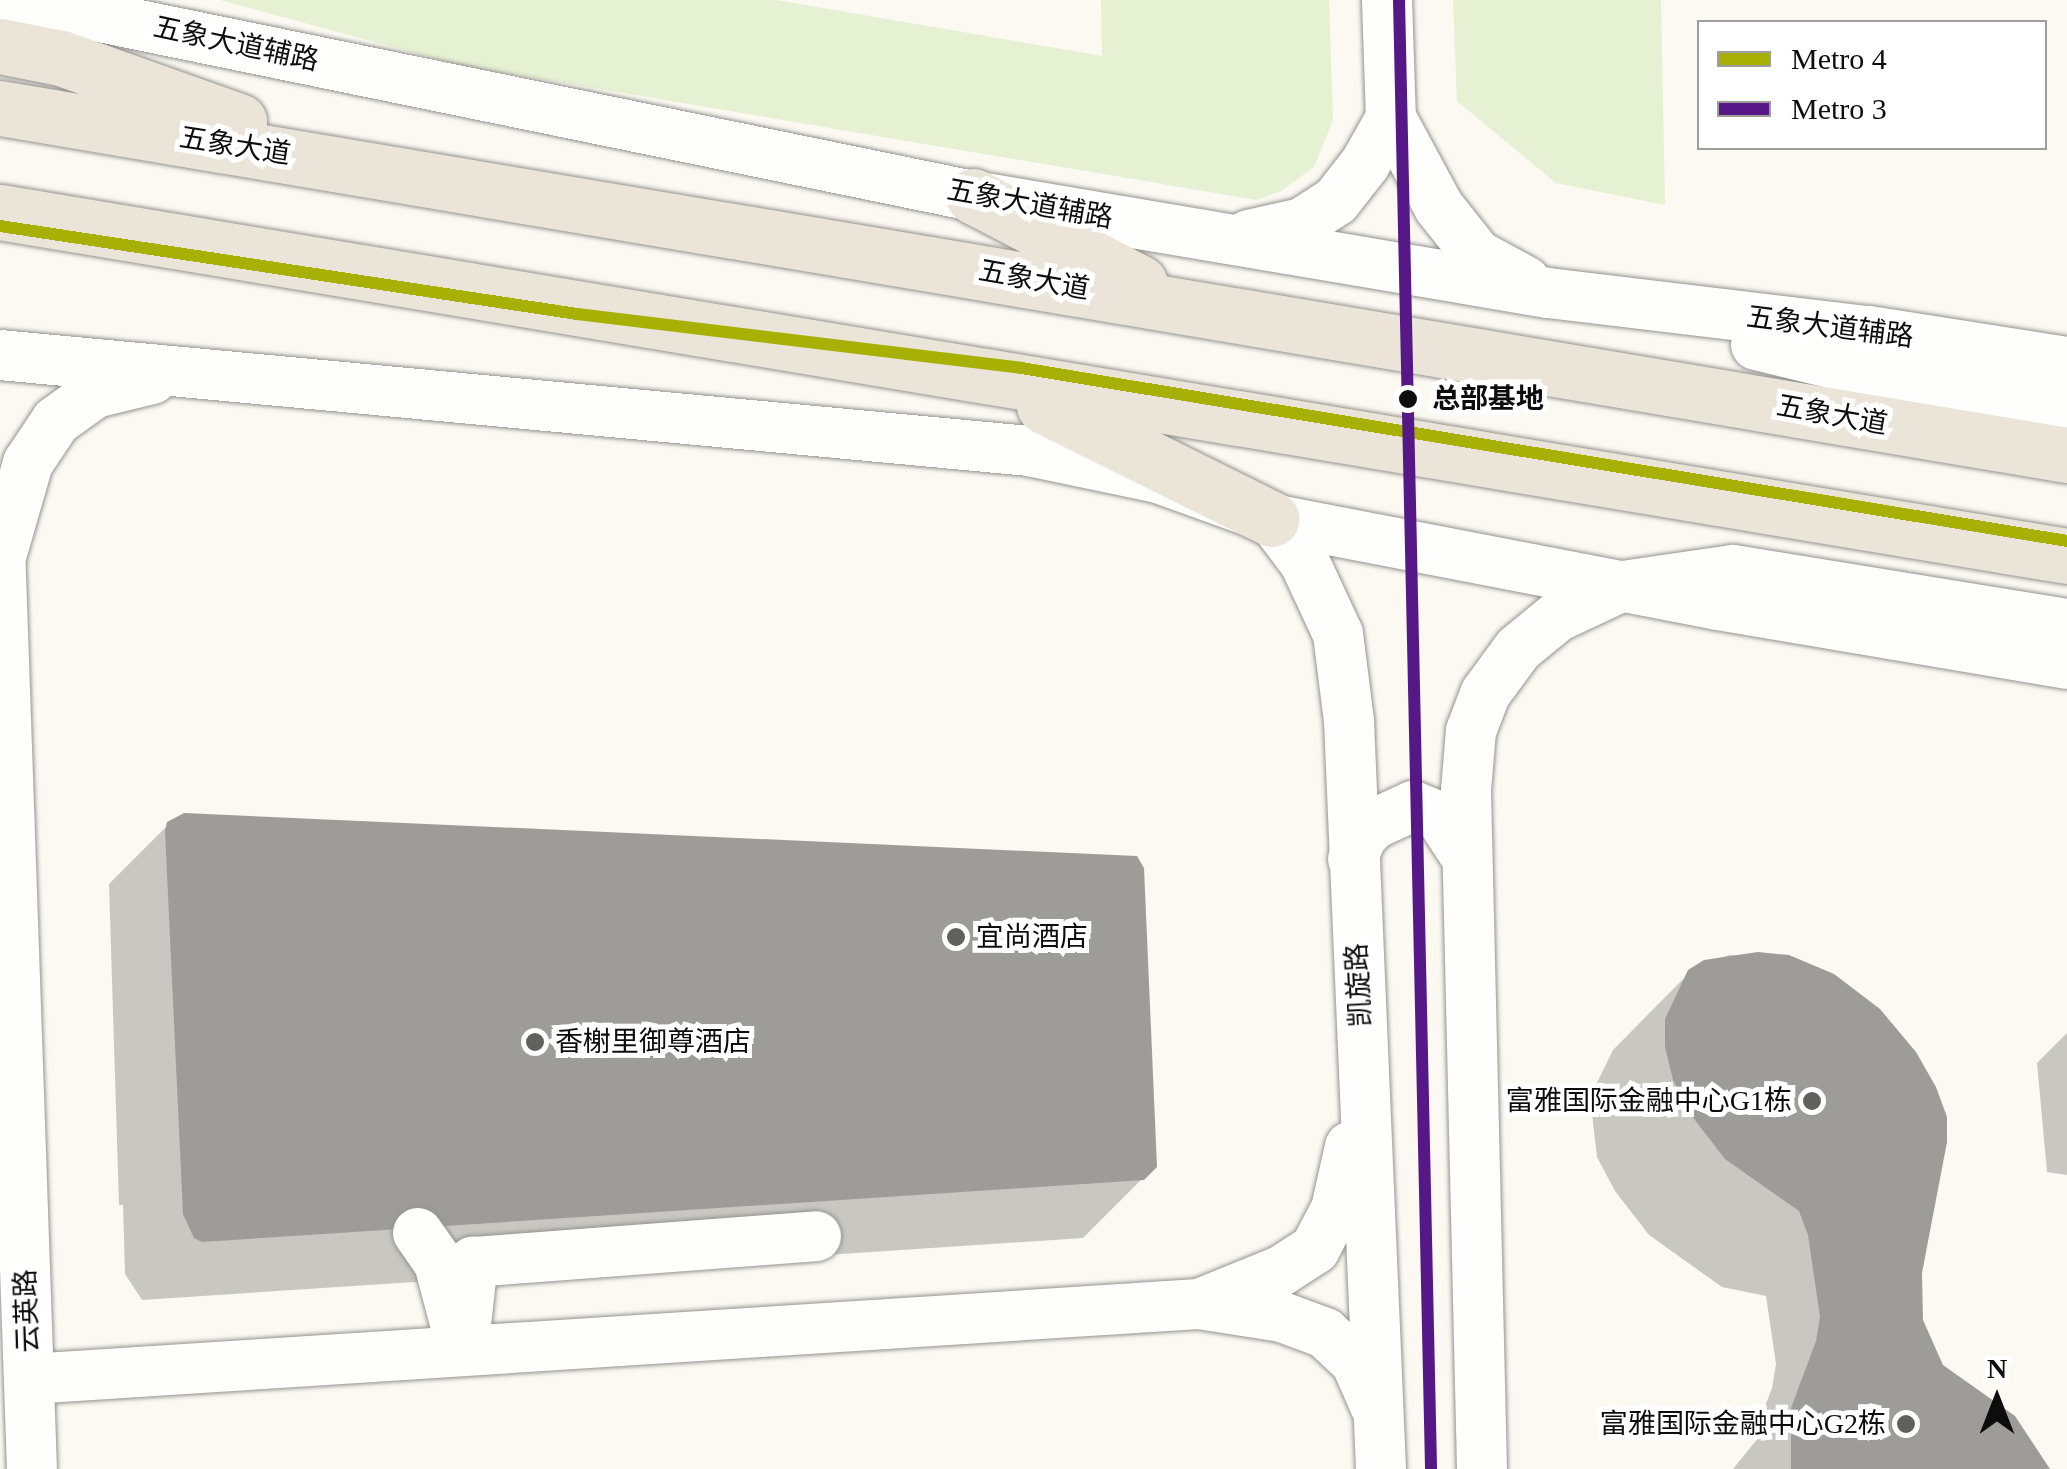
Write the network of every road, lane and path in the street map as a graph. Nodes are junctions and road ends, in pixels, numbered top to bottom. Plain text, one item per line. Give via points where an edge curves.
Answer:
1 (1387, 0) edge
2 (0, 1) edge
3 (88, 8) edge
4 (0, 46) edge
5 (0, 108) edge
6 (1391, 118) junction
7 (369, 168) junction
8 (972, 196) junction
9 (0, 212) edge
10 (1237, 238) junction
11 (0, 250) edge
12 (394, 276) junction
13 (1548, 292) junction
14 (1183, 306) junction
15 (0, 355) edge
16 (2067, 362) edge
17 (186, 370) junction
18 (992, 380) junction
19 (2067, 404) edge
20 (2067, 455) edge
21 (1272, 519) junction
22 (1, 549) edge
23 (2067, 556) edge
24 (1624, 586) junction
25 (2067, 624) edge
26 (2067, 664) edge
27 (1467, 858) junction
28 (1353, 860) junction
29 (1364, 1083) junction
30 (418, 1233) dead end
31 (816, 1236) dead end
32 (1199, 1304) junction
33 (462, 1351) junction
34 (1378, 1412) junction
35 (23, 1422) edge
36 (1381, 1469) edge
37 (1482, 1469) edge

1 - 6 street
2 - 3 street, 五象大道辅路
3 - 8 street, 五象大道辅路
4 - 7 main road via 61,58
5 - 7 main road, 五象大道
6 - 10 street via 1336,201 1302,223
6 - 13 street via 1439,206 1477,254
7 - 14 main road, 五象大道
8 - 10 street, 五象大道辅路
8 - 14 main road
9 - 12 main road
10 - 13 street, 五象大道辅路
11 - 12 main road
12 - 18 main road
13 - 16 street, 五象大道辅路
13 - 19 street via 1847,367
14 - 20 main road, 五象大道
15 - 17 street
17 - 21 street via 1030,452 1158,478
17 - 22 street, 云英路 via 94,393 56,421 28,463
18 - 21 main road
18 - 23 main road
21 - 24 street
21 - 28 street, 凯旋路 via 1305,562 1338,634 1349,722
22 - 35 street, 云英路
24 - 25 street via 1734,570
24 - 26 street
24 - 27 street via 1557,618 1518,649 1485,694 1471,732
27 - 28 street via 1440,817 1413,806 1374,824 1360,837
27 - 37 street
28 - 29 street, 凯旋路
29 - 32 street via 1336,1210 1315,1249 1281,1271
29 - 34 street, 凯旋路
30 - 33 street via 439,1263
31 - 33 street via 473,1262
32 - 33 street
32 - 34 street via 1282,1317 1325,1333 1356,1362
33 - 35 street
34 - 36 street, 凯旋路

